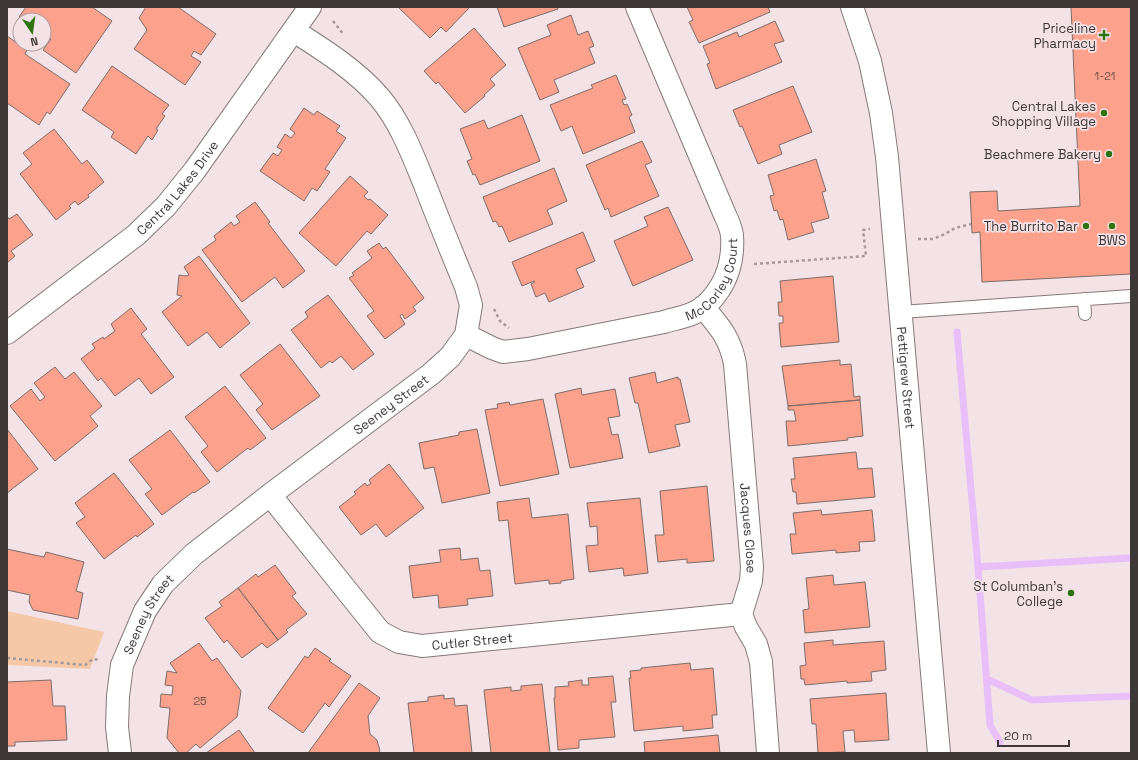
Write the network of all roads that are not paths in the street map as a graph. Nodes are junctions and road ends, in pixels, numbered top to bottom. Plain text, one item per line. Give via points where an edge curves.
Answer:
1 (310, 7) edge
2 (637, 7) edge
3 (852, 7) edge
4 (294, 31) junction
5 (1131, 296) edge
6 (1084, 299) junction
7 (703, 308) junction
8 (900, 312) junction
9 (1085, 314) dead end
10 (7, 333) edge
11 (466, 335) junction
12 (270, 495) junction
13 (741, 614) junction
14 (120, 753) edge
15 (768, 753) edge
16 (939, 753) edge

1 - 4 street, Central Lakes Drive
2 - 7 street, McCorley Court via 732,234 732,259 726,277 719,290
3 - 8 street, Pettigrew Street via 870,61 881,113
4 - 10 street, Central Lakes Drive via 195,170 166,206 136,235
4 - 11 street, Seeney Street via 360,78 381,99 397,123 466,287 471,306
5 - 6 lane
6 - 8 lane
6 - 9 lane
7 - 11 street, McCorley Court via 664,322 503,352
7 - 13 street, Jacques Close via 727,338 735,364 752,567 751,581
8 - 16 street, Pettigrew Street
11 - 12 street, Seeney Street via 450,357 431,374
12 - 13 street, Cutler Street via 380,632 399,642 422,646
12 - 14 street, Seeney Street via 194,554 163,584 145,610 122,665 117,727
13 - 15 street via 756,644 761,662

